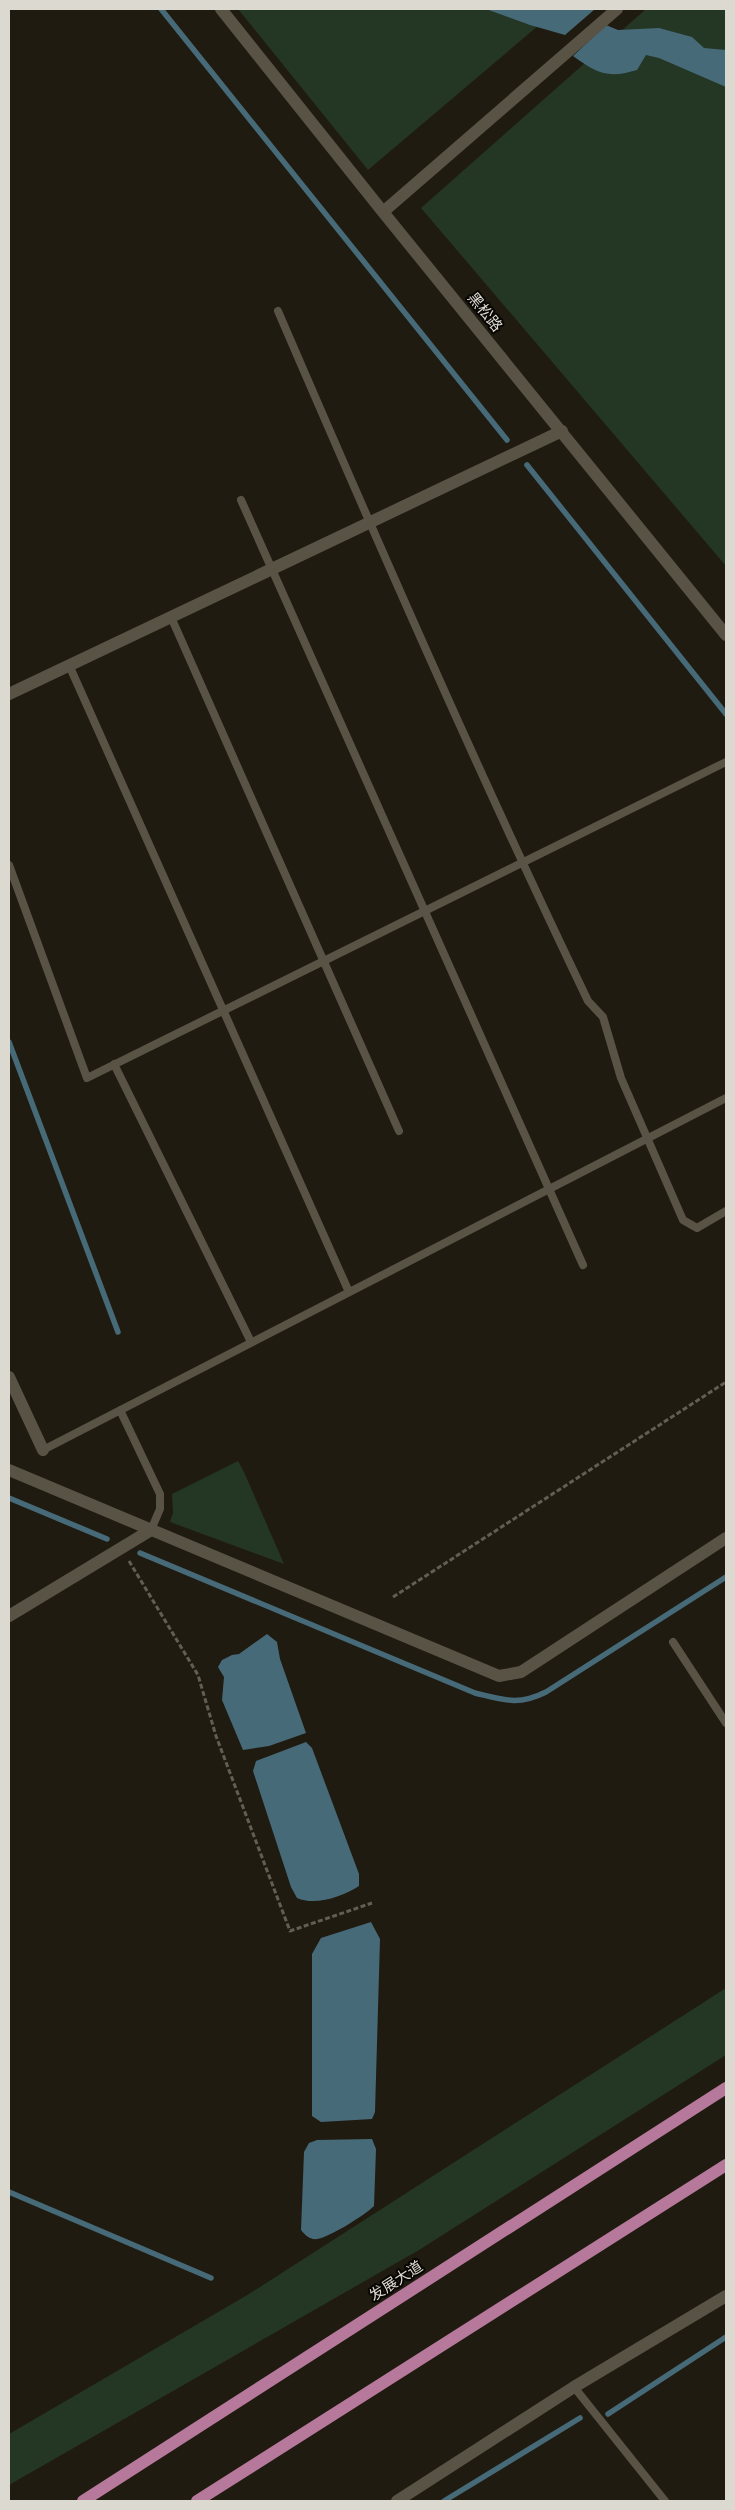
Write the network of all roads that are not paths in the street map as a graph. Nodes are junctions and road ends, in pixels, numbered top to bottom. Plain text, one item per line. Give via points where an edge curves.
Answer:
1 (222, 9) edge
2 (617, 9) edge
3 (383, 212) junction
4 (278, 311) dead end
5 (562, 431) junction
6 (241, 500) dead end
7 (370, 523) junction
8 (272, 569) junction
9 (171, 617) junction
10 (726, 635) edge
11 (69, 666) junction
12 (9, 694) edge
13 (726, 762) edge
14 (522, 863) junction
15 (9, 864) edge
16 (425, 911) junction
17 (324, 961) junction
18 (223, 1011) junction
19 (114, 1064) junction
20 (726, 1098) edge
21 (399, 1132) dead end
22 (647, 1139) junction
23 (549, 1189) junction
24 (726, 1211) edge
25 (583, 1265) dead end
26 (349, 1292) junction
27 (251, 1342) junction
28 (9, 1377) edge
29 (120, 1410) junction
30 (43, 1450) joint
31 (9, 1470) edge
32 (151, 1530) junction
33 (726, 1538) edge
34 (9, 1616) edge
35 (673, 1642) dead end
36 (726, 1723) edge
37 (726, 2088) edge
38 (726, 2165) edge
39 (726, 2296) edge
40 (574, 2387) junction
41 (83, 2501) edge
42 (197, 2501) edge
43 (397, 2501) edge
44 (665, 2501) edge

1 - 3 street, 黑松路
2 - 3 street
3 - 5 street, 黑松路
4 - 7 lane
5 - 7 street
5 - 10 street, 黑松路
6 - 8 lane
7 - 8 street
7 - 14 lane
8 - 9 street
8 - 16 lane
9 - 11 street
9 - 17 lane
11 - 12 street
11 - 18 lane
13 - 14 lane
14 - 16 lane
14 - 22 lane via 588,1001 603,1017 621,1078
15 - 19 lane via 87,1078
16 - 17 lane
16 - 23 lane
17 - 18 lane
17 - 21 lane
18 - 19 lane
18 - 26 lane
19 - 27 lane
20 - 22 lane
22 - 23 lane
22 - 24 lane via 683,1220 696,1228
23 - 25 lane
23 - 26 lane
26 - 27 lane
27 - 29 lane
28 - 30 street
29 - 30 lane
29 - 32 lane via 160,1494 160,1509
31 - 32 street
32 - 33 street via 499,1676 521,1672
32 - 34 street
35 - 36 lane
37 - 41 main road, 发展大道
38 - 42 main road
39 - 40 street
40 - 43 street
40 - 44 lane

